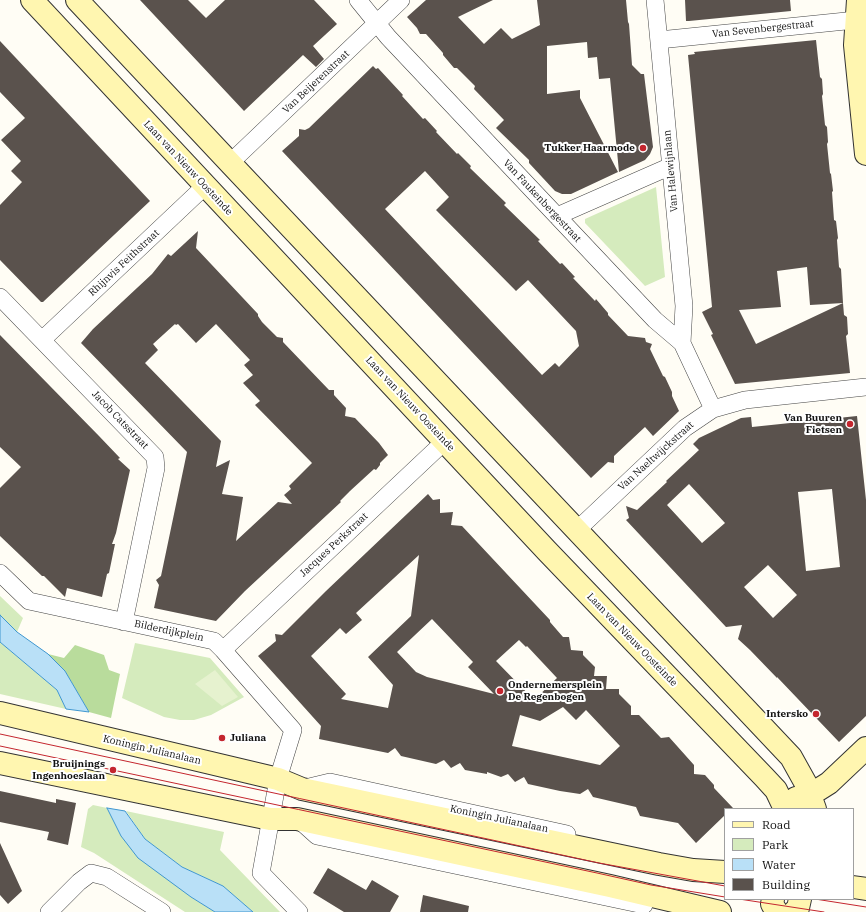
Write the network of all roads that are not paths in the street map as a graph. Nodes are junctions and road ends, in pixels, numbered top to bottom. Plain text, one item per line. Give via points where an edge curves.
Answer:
1 (32, 0) edge
2 (78, 0) edge
3 (358, 0) edge
4 (401, 0) edge
5 (655, 0) edge
6 (860, 13) edge
7 (377, 23) junction
8 (659, 40) junction
9 (866, 154) edge
10 (230, 163) junction
11 (671, 166) junction
12 (205, 186) junction
13 (557, 216) junction
14 (0, 297) edge
15 (42, 340) junction
16 (682, 343) junction
17 (866, 387) edge
18 (713, 409) junction
19 (445, 441) junction
20 (577, 530) junction
21 (0, 573) edge
22 (124, 622) junction
23 (223, 650) junction
24 (0, 713) edge
25 (866, 748) edge
26 (0, 763) edge
27 (278, 779) junction
28 (813, 802) edge
29 (783, 805) edge
30 (270, 819) junction
31 (724, 872) edge
32 (854, 887) edge
33 (866, 889) edge
34 (773, 900) edge
35 (800, 900) edge
36 (49, 912) edge
37 (162, 912) edge
38 (299, 912) edge
39 (720, 912) edge
40 (777, 912) edge
41 (794, 912) edge

1 - 12 main road, Laan van Nieuw Oosteinde
2 - 10 main road
3 - 7 street, Van Faukenbergestraat
4 - 7 street, Van Beijerenstraat
5 - 8 street, Van Halewijnlaan
6 - 8 street, Van Sevenbergestraat
6 - 9 main road via 855,45
7 - 10 street, Van Beijerenstraat
7 - 13 street, Van Faukenbergestraat
8 - 11 street, Van Halewijnlaan
10 - 20 main road
11 - 13 street
11 - 16 street, Van Halewijnlaan via 684,306
12 - 15 street, Rhijnvis Feithstraat
12 - 19 main road, Laan van Nieuw Oosteinde
13 - 16 street, Van Faukenbergestraat via 655,320
14 - 15 street, Jacob Catsstraat
15 - 22 street, Jacob Catsstraat via 155,457 156,468
16 - 18 street, Van Faukenbergestraat
17 - 18 street, Van Naeltwijckstraat via 745,400
18 - 20 street, Van Naeltwijckstraat via 685,428
19 - 23 street, Jacques Perkstraat
19 - 29 main road, Laan van Nieuw Oosteinde via 764,777 776,790
20 - 28 main road via 791,757
21 - 22 street, Bilderdijkplein via 29,601
22 - 23 street, Bilderdijkplein via 214,641
23 - 27 street, Bilderdijkplein via 292,730
24 - 27 main road, Koningin Julianalaan
25 - 28 main road
26 - 30 main road
27 - 30 street
27 - 31 main road, Koningin Julianalaan via 302,789 692,870
28 - 29 main road
30 - 38 street via 261,873
30 - 39 main road via 298,819
32 - 33 main road
34 - 40 main road via 772,904
35 - 41 main road
36 - 37 street via 91,873 107,877

